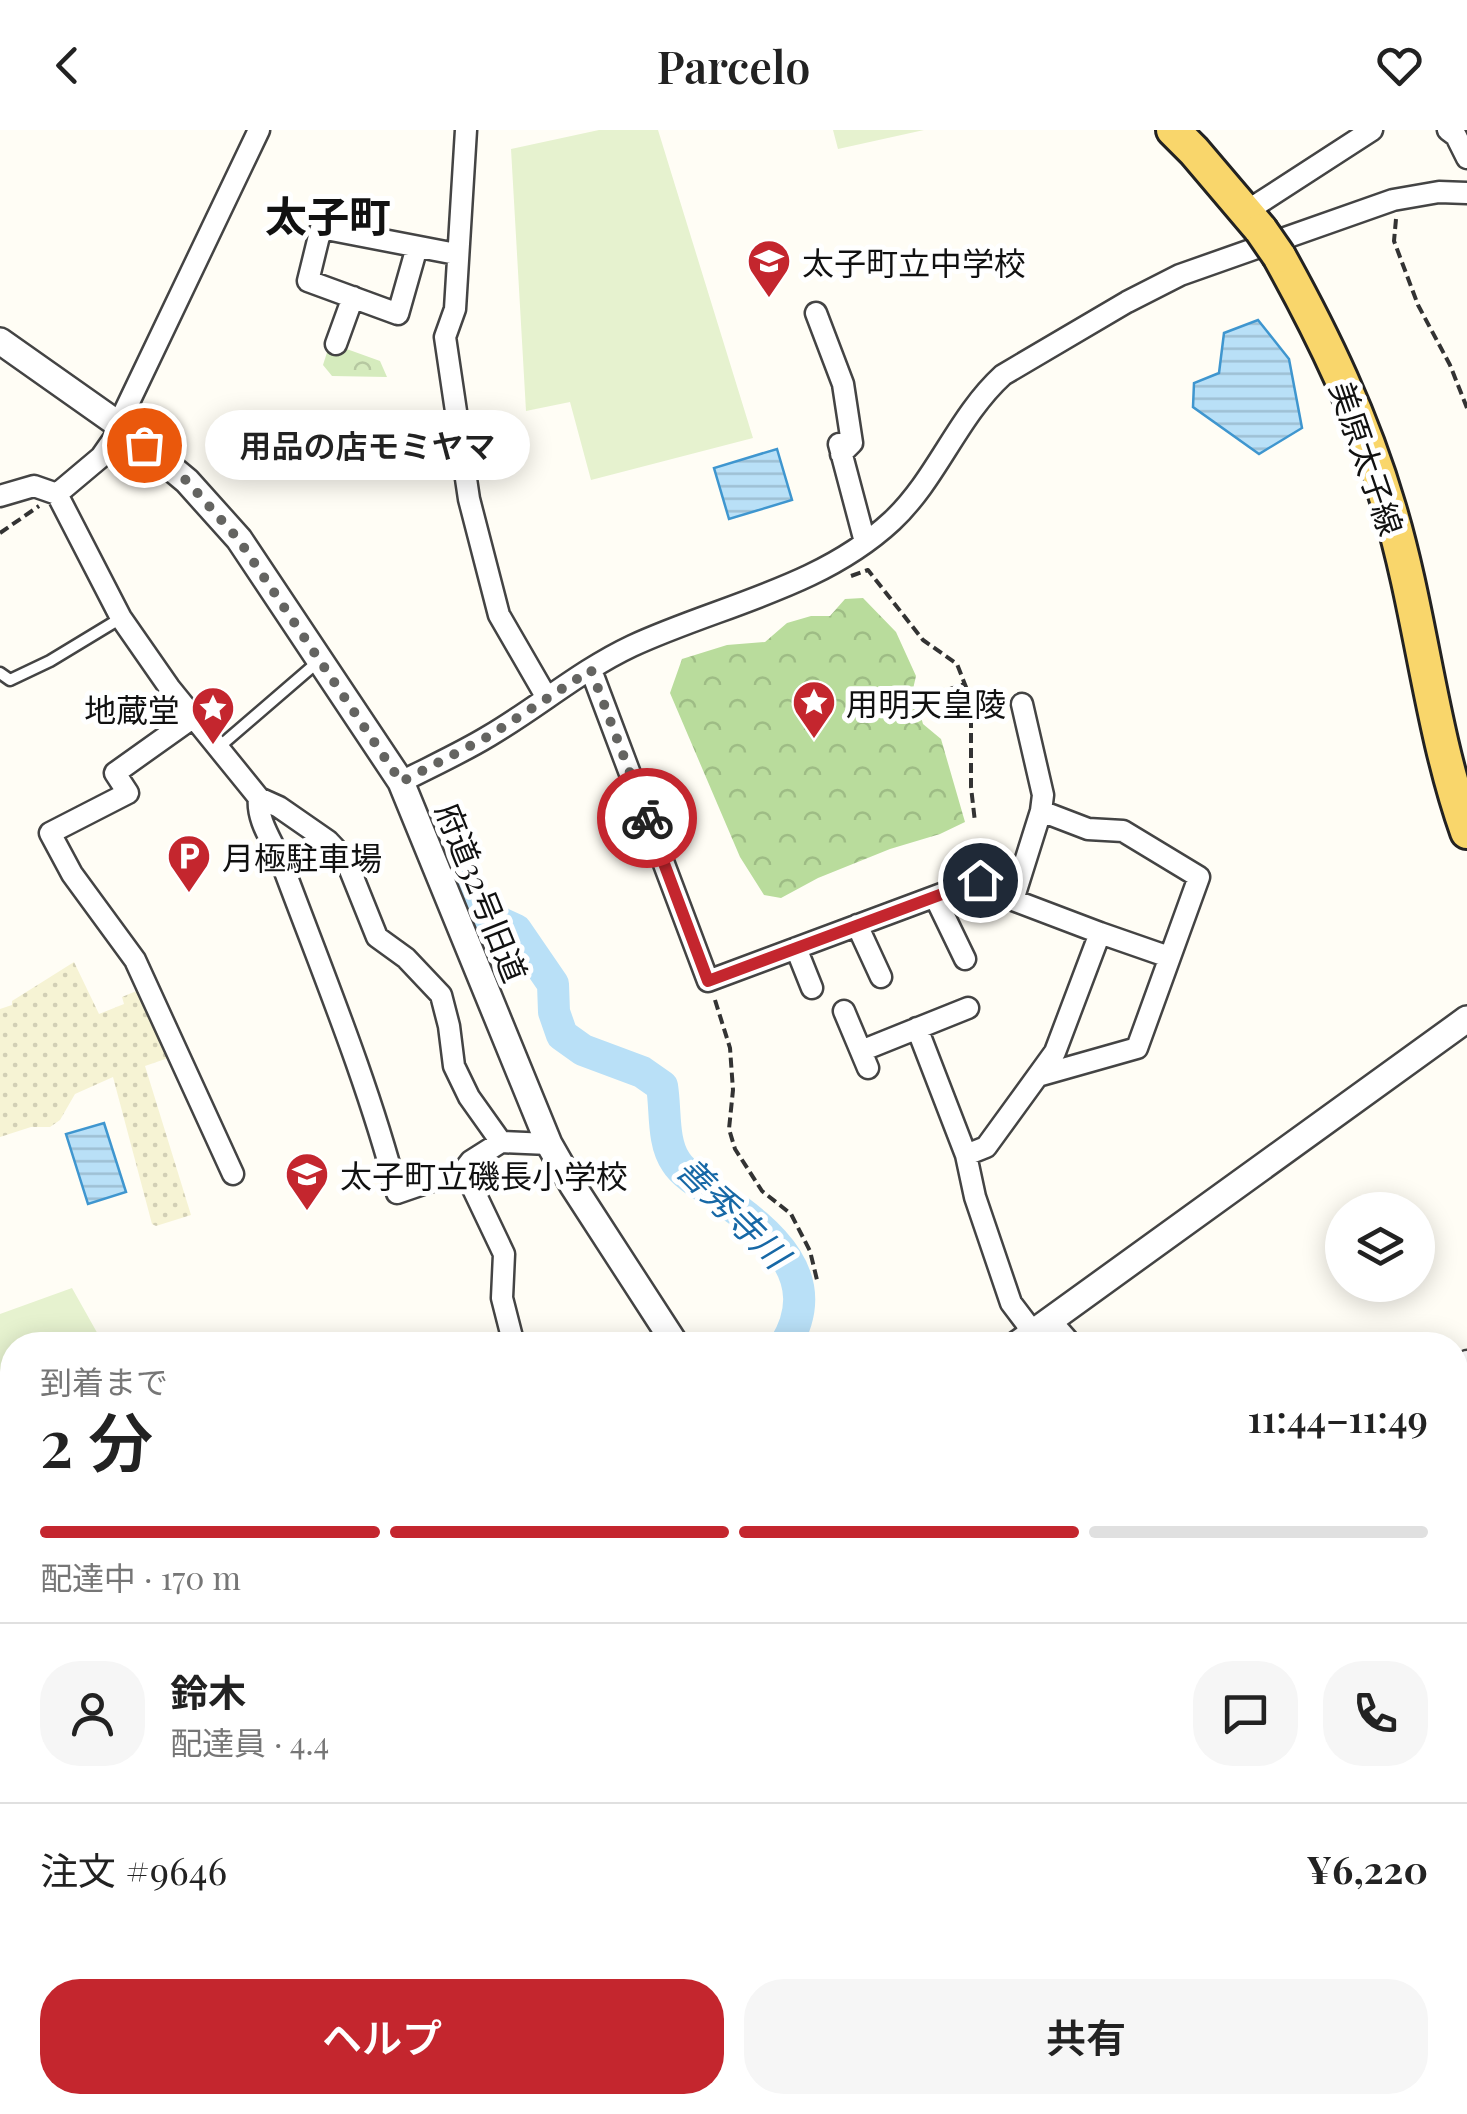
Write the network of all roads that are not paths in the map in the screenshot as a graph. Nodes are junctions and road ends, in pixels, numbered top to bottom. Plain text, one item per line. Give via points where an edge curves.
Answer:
1 (259, 130) edge
2 (466, 130) edge
3 (1172, 130) edge
4 (1372, 130) edge
5 (1448, 130) edge
6 (1467, 158) edge
7 (1467, 192) edge
8 (1262, 233) junction
9 (417, 247) junction
10 (456, 254) junction
11 (352, 298) junction
12 (816, 313) dead end
13 (0, 341) edge
14 (336, 344) dead end
15 (120, 426) junction
16 (55, 493) junction
17 (0, 496) edge
18 (865, 542) junction
19 (122, 618) junction
20 (320, 660) junction
21 (591, 670) junction
22 (0, 673) edge
23 (547, 698) junction
24 (1022, 704) dead end
25 (195, 716) junction
26 (219, 747) junction
27 (401, 782) junction
28 (259, 798) junction
29 (1041, 811) junction
30 (1467, 832) edge
31 (980, 880) dead end
32 (934, 897) junction
33 (858, 925) junction
34 (1100, 933) junction
35 (796, 948) junction
36 (1169, 957) junction
37 (965, 959) dead end
38 (880, 977) dead end
39 (812, 988) dead end
40 (968, 1008) dead end
41 (844, 1011) dead end
42 (1467, 1019) edge
43 (917, 1028) junction
44 (1038, 1076) junction
45 (502, 1142) junction
46 (549, 1144) junction
47 (966, 1155) junction
48 (464, 1170) junction
49 (233, 1174) dead end
50 (511, 1332) edge
51 (667, 1332) edge
52 (1033, 1332) edge

1 - 15 street
2 - 10 street
3 - 8 main road, 美原太子線
4 - 8 street
5 - 6 street
7 - 18 street via 1392,200 1154,287 984,392 918,491
8 - 30 main road, 美原太子線 via 1322,334 1356,409 1390,509
9 - 10 street
9 - 11 street via 398,314
9 - 11 street via 321,228 308,281
10 - 23 street via 455,308 445,337 468,499 499,616
11 - 14 street
12 - 18 street via 843,384 852,443 840,448
13 - 15 street, 府道32号旧道
15 - 16 street via 101,457
15 - 20 street, 府道32号旧道 via 187,481 239,540
16 - 17 street via 34,486
16 - 19 street
18 - 21 street via 807,576 630,646
19 - 22 lane via 10,680
19 - 25 street
20 - 26 lane
20 - 27 street, 府道32号旧道
21 - 23 street
21 - 35 street via 708,981
23 - 27 street
24 - 29 street
25 - 26 street
25 - 49 street via 115,773 128,793 50,833 135,960
26 - 28 street
27 - 46 street, 府道32号旧道
28 - 45 street via 328,840 346,860 377,936 441,996 454,1066
28 - 48 street via 257,810 348,1039 397,1194
29 - 34 street via 1013,900
29 - 36 street via 1088,829 1123,831 1199,877
31 - 32 street
32 - 33 street
32 - 37 street
33 - 35 street
33 - 38 street
34 - 36 street
34 - 44 street via 1055,1052
35 - 39 street
36 - 44 street via 1137,1048
40 - 43 street
41 - 43 street via 864,1059
42 - 52 street
43 - 47 street
44 - 47 street via 986,1147
45 - 46 street
45 - 48 street
46 - 51 street, 府道32号旧道
47 - 52 street via 1011,1303
48 - 50 street via 504,1254 502,1298

